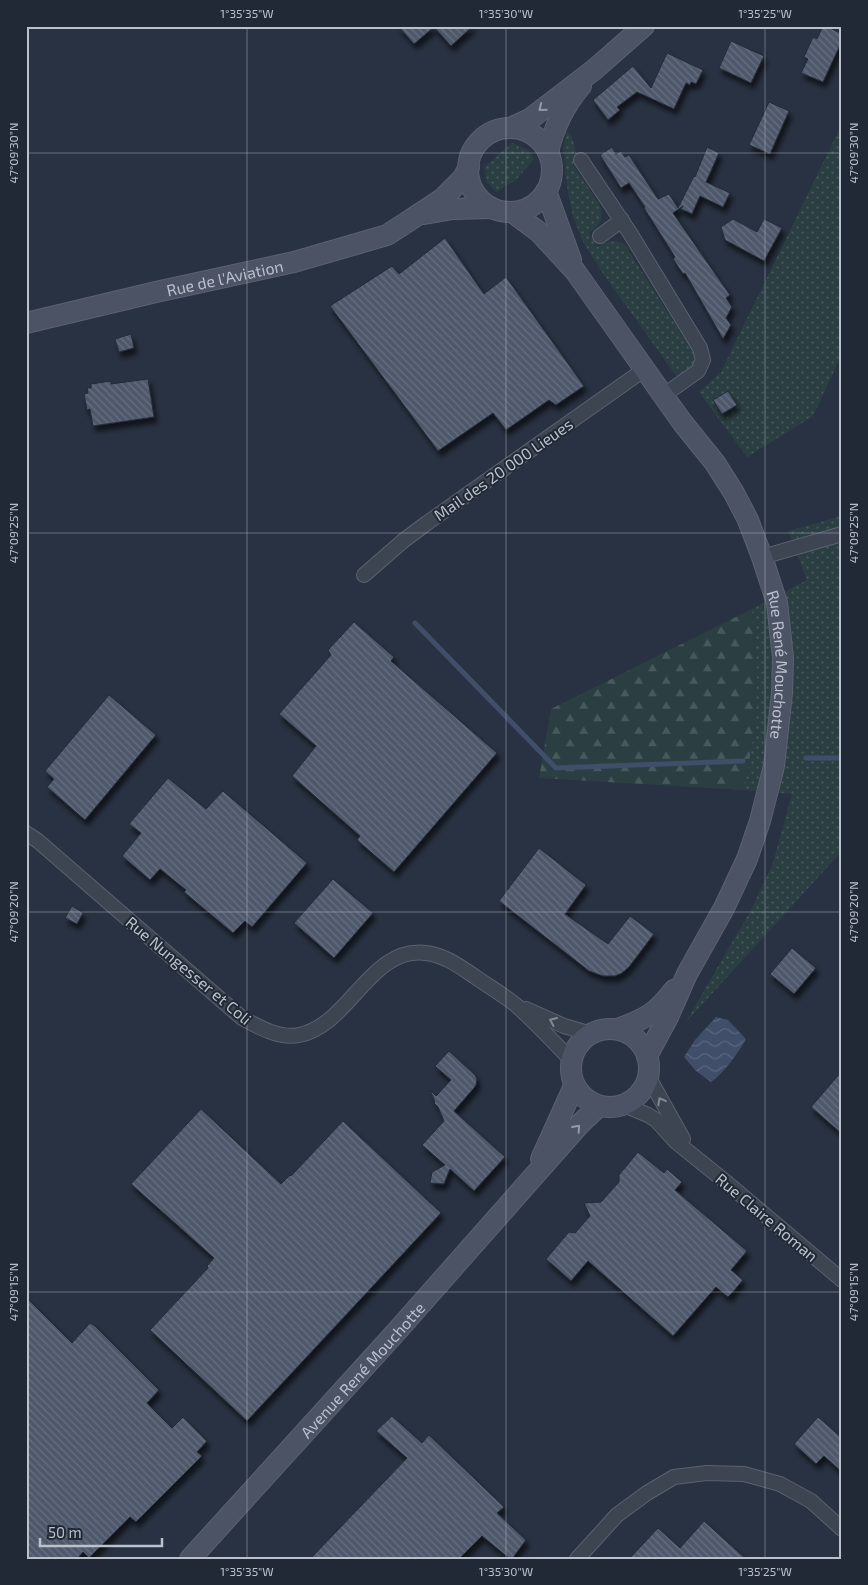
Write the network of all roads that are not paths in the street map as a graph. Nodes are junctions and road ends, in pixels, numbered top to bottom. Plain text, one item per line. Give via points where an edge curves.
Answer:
1 (644, 26) edge
2 (595, 69) junction
3 (510, 128) junction
4 (548, 152) junction
5 (581, 160) dead end
6 (469, 167) junction
7 (546, 192) junction
8 (492, 208) junction
9 (512, 212) junction
10 (417, 215) junction
11 (622, 220) junction
12 (600, 236) dead end
13 (575, 271) junction
14 (26, 323) edge
15 (645, 369) junction
16 (664, 396) junction
17 (842, 534) edge
18 (762, 557) junction
19 (364, 575) dead end
20 (26, 833) edge
21 (687, 974) junction
22 (516, 1005) junction
23 (618, 1029) junction
24 (591, 1034) junction
25 (647, 1056) junction
26 (571, 1060) junction
27 (649, 1078) junction
28 (574, 1086) junction
29 (624, 1105) junction
30 (599, 1106) junction
31 (693, 1155) junction
32 (533, 1177) junction
33 (842, 1280) edge
34 (842, 1529) edge
35 (190, 1559) edge
36 (577, 1559) edge

1 - 2 street
2 -> 3 street via 530,118
2 - 4 street via 557,122
3 - 4 street via 532,135
3 - 6 street via 494,132 480,141 472,153
4 - 7 street via 552,172
5 - 11 street
6 - 8 street via 472,188
6 - 10 street, Rue de l'Aviation via 463,178 442,199
7 - 9 street via 532,206
7 - 13 street, Rue René Mouchotte
8 - 9 street
8 - 10 street, Rue de l'Aviation via 454,209
9 - 13 street, Rue René Mouchotte via 539,232
10 - 14 street, Rue de l'Aviation via 386,235 294,262
11 - 12 street
11 - 16 street via 702,354 698,371
13 - 15 street, Rue René Mouchotte
15 - 16 street, Rue René Mouchotte
15 - 19 street, Mail des 20 000 Lieues via 427,523
16 - 18 street, Rue René Mouchotte via 734,493
17 - 18 street
18 - 21 street, Rue René Mouchotte via 777,604 783,658 774,766 747,858 724,908
20 - 22 street, Rue Nungesser et Coli via 242,1018 263,1029 282,1035 299,1035 316,1029 385,965 411,953 426,953 449,960
21 - 23 street, Rue René Mouchotte via 654,1012
21 - 25 street, Rue René Mouchotte
24 -> 22 street, Rue Nungesser et Coli
22 - 26 street, Rue Nungesser et Coli
23 - 24 street
23 - 25 street via 632,1035
24 - 26 street via 583,1040
25 - 27 street
26 - 28 street
27 - 29 street via 639,1095
31 -> 27 street, Rue Claire Roman
28 - 30 street via 585,1099
28 - 32 street, Avenue René Mouchotte
29 - 30 street via 614,1108
29 - 31 street, Rue Claire Roman via 656,1120
32 -> 30 street, Avenue René Mouchotte
31 - 33 street, Rue Claire Roman
32 - 35 street, Avenue René Mouchotte
34 - 36 street via 811,1501 780,1484 744,1474 706,1473 674,1478 646,1493 617,1515

